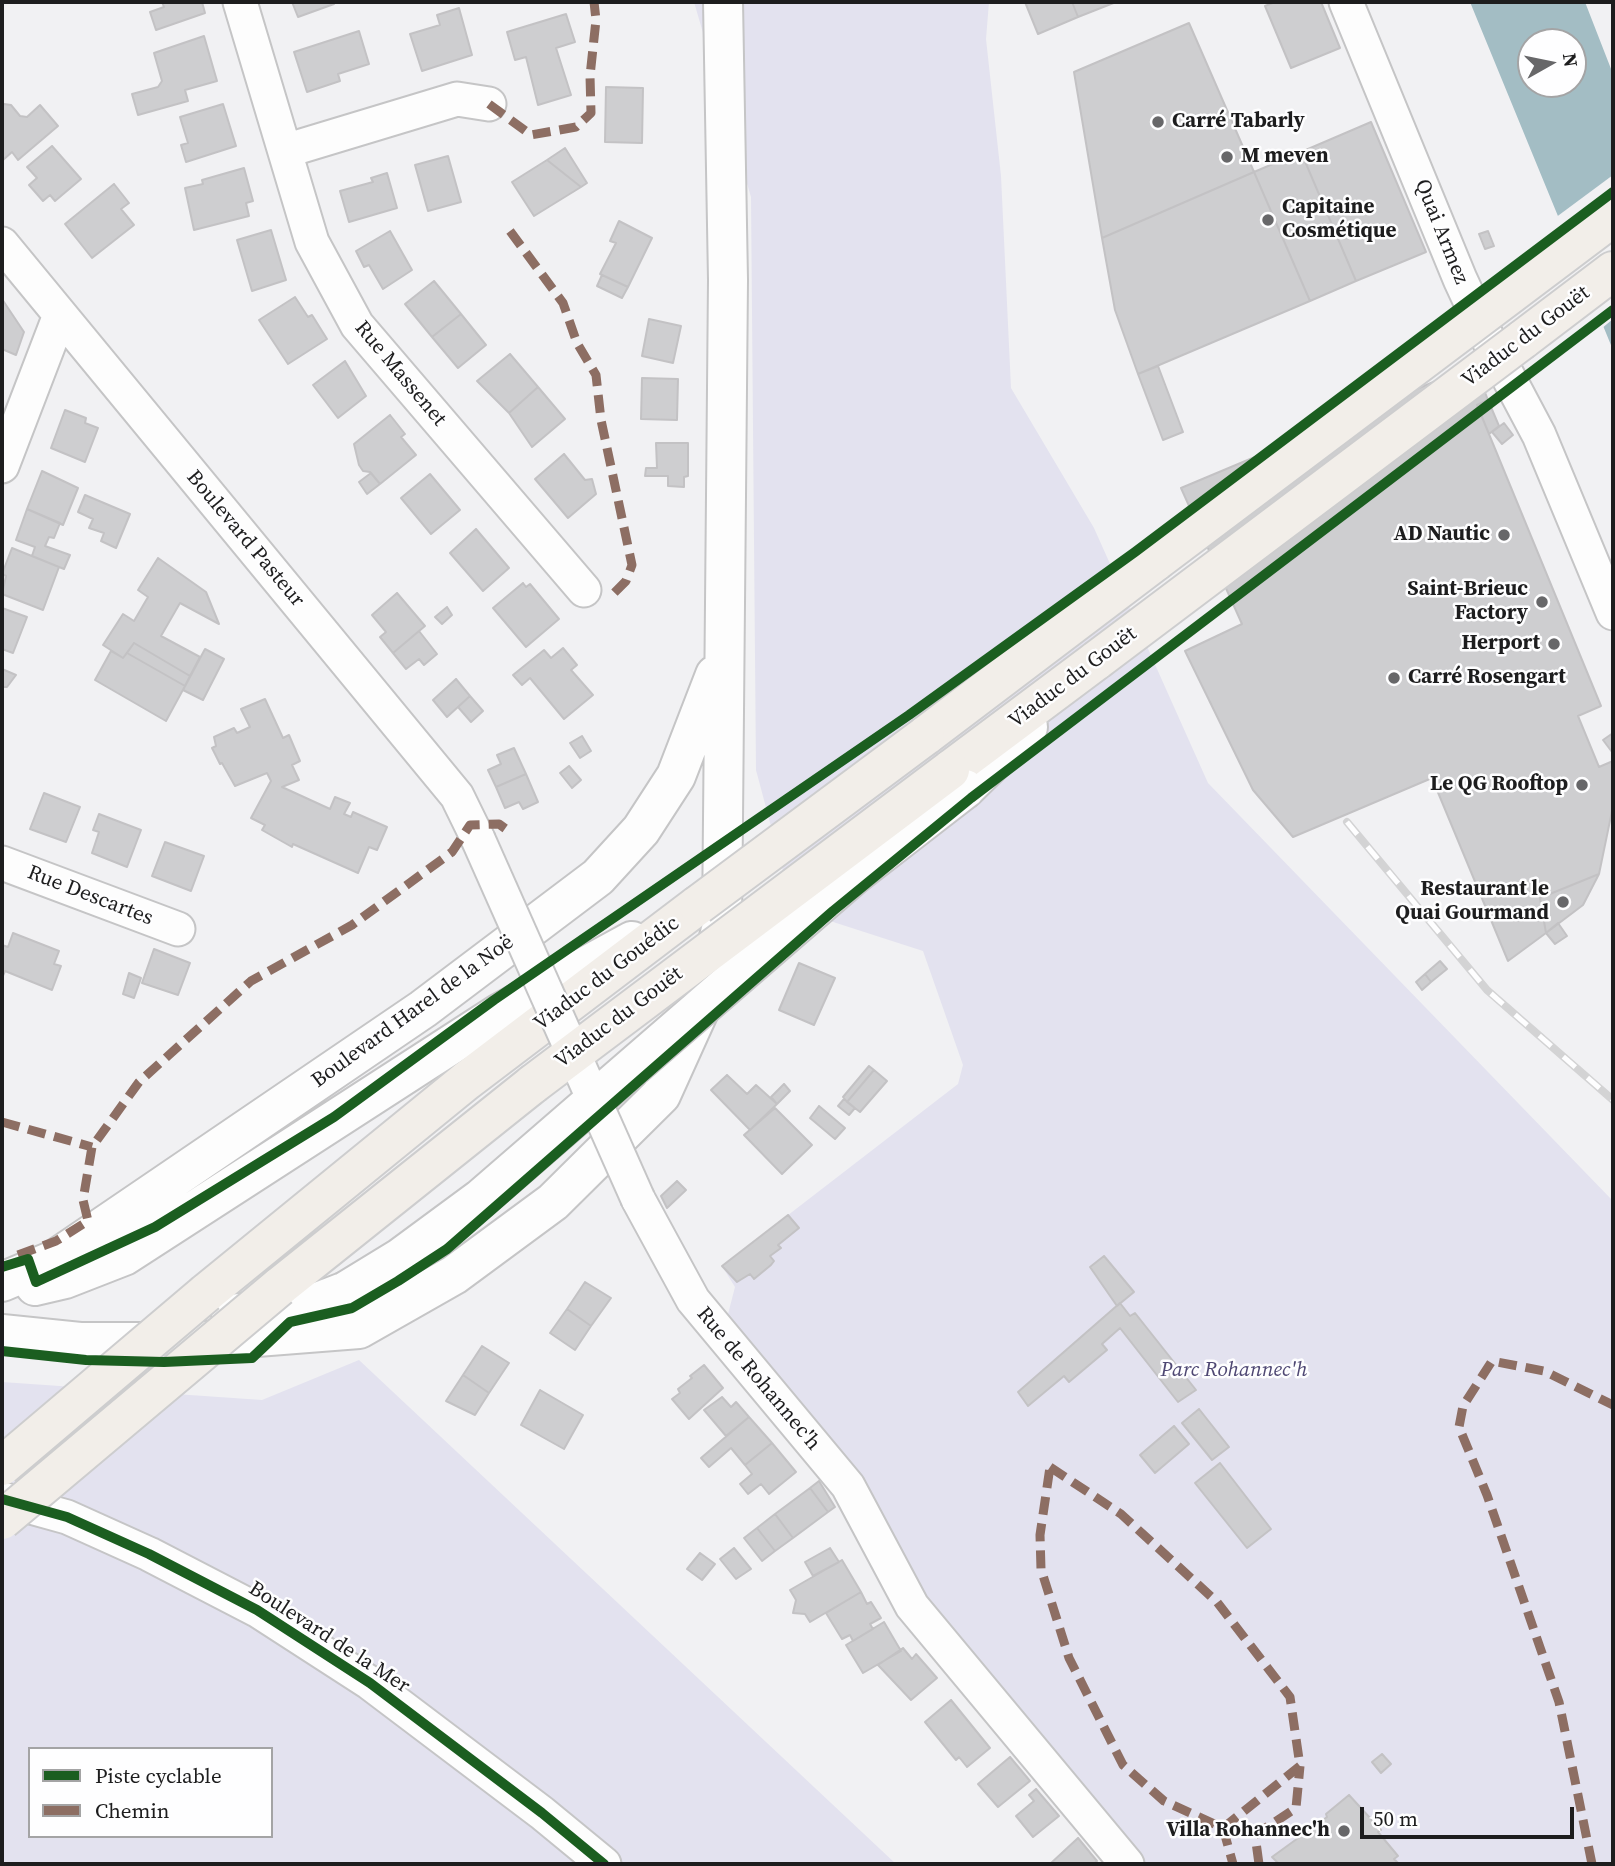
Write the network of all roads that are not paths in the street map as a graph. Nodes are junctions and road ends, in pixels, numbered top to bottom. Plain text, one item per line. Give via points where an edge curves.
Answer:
1 (240, 2) edge
2 (723, 2) edge
3 (1346, 2) edge
4 (489, 104) dead end
5 (285, 151) junction
6 (1613, 217) edge
7 (2, 244) edge
8 (1613, 271) edge
9 (60, 315) junction
10 (2, 466) edge
11 (584, 590) dead end
12 (1613, 613) edge
13 (724, 650) junction
14 (1097, 660) junction
15 (478, 839) joint
16 (2, 863) edge
17 (698, 905) joint
18 (178, 929) dead end
19 (507, 1028) junction
20 (2, 1282) edge
21 (2, 1294) edge
22 (2, 1328) edge
23 (2, 1334) edge
24 (2, 1466) edge
25 (2, 1499) edge
26 (2, 1520) edge
27 (604, 1864) edge
28 (1126, 1864) edge

1 - 5 street, Rue Massenet
2 - 13 main road via 728,280
3 - 12 street, Quai Armez via 1460,279 1539,435
4 - 5 street via 457,99
5 - 11 street, Rue Massenet via 312,242 357,326
6 - 17 highway, Viaduc du Gouët, bridge
7 - 9 street, Boulevard Pasteur
8 - 14 highway, Viaduc du Gouët, bridge
9 - 10 street
9 - 15 street, Boulevard Pasteur via 457,796
13 - 20 main road, Boulevard Harel de la Noë via 676,776 641,830 598,877 423,1009 54,1260
13 - 23 main road via 722,926 699,1011 661,1095 553,1202 454,1275 359,1329 193,1342 80,1342
14 - 22 main road, bridge via 965,789 834,892 480,1199 346,1291 315,1303 265,1311
14 - 26 highway, Viaduc du Gouët, bridge via 533,1084 279,1287
15 - 28 street, Rue de Rohannec'h, bridge via 638,1199 693,1300 848,1486 912,1606
16 - 18 street, Rue Descartes
17 - 19 highway, Viaduc du Gouédic
19 - 21 main road via 124,1256 65,1279
19 - 24 highway, Viaduc du Gouédic, bridge
25 - 27 street, Boulevard de la Mer via 67,1517 257,1610 370,1683

